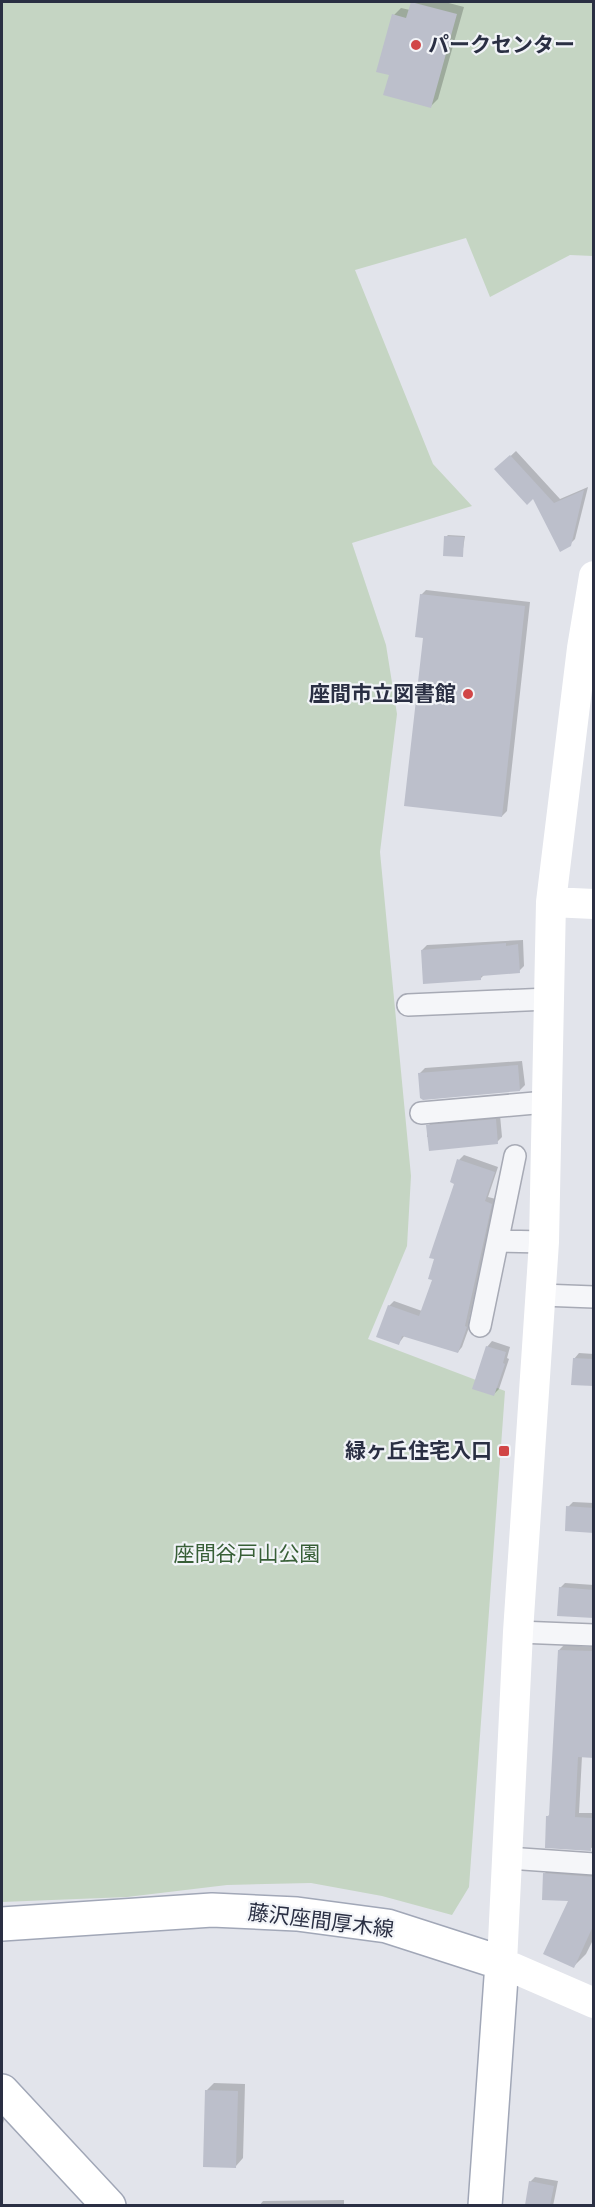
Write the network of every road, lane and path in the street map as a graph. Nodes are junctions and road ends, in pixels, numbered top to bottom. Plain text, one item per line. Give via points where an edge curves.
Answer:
1 (594, 576) edge
2 (551, 902) junction
3 (594, 904) edge
4 (548, 999) junction
5 (408, 1005) dead end
6 (546, 1102) junction
7 (421, 1113) dead end
8 (515, 1156) dead end
9 (499, 1241) junction
10 (544, 1242) junction
11 (541, 1295) junction
12 (594, 1297) edge
13 (480, 1326) dead end
14 (518, 1632) junction
15 (594, 1635) edge
16 (507, 1858) junction
17 (594, 1864) edge
18 (2, 1924) edge
19 (502, 1963) junction
20 (594, 2003) edge
21 (2, 2091) edge
22 (109, 2205) edge
23 (485, 2205) edge

1 - 2 street
2 - 3 street
2 - 4 street
4 - 5 street
4 - 6 street
6 - 7 street
6 - 10 street
8 - 9 street
9 - 10 street
9 - 13 street
10 - 11 street
11 - 12 street
11 - 14 street
14 - 15 street
14 - 16 street
16 - 17 street
16 - 19 street
18 - 19 main road, 藤沢座間厚木線 via 212,1910 287,1913 387,1926
19 - 20 street
19 - 23 main road
21 - 22 main road

